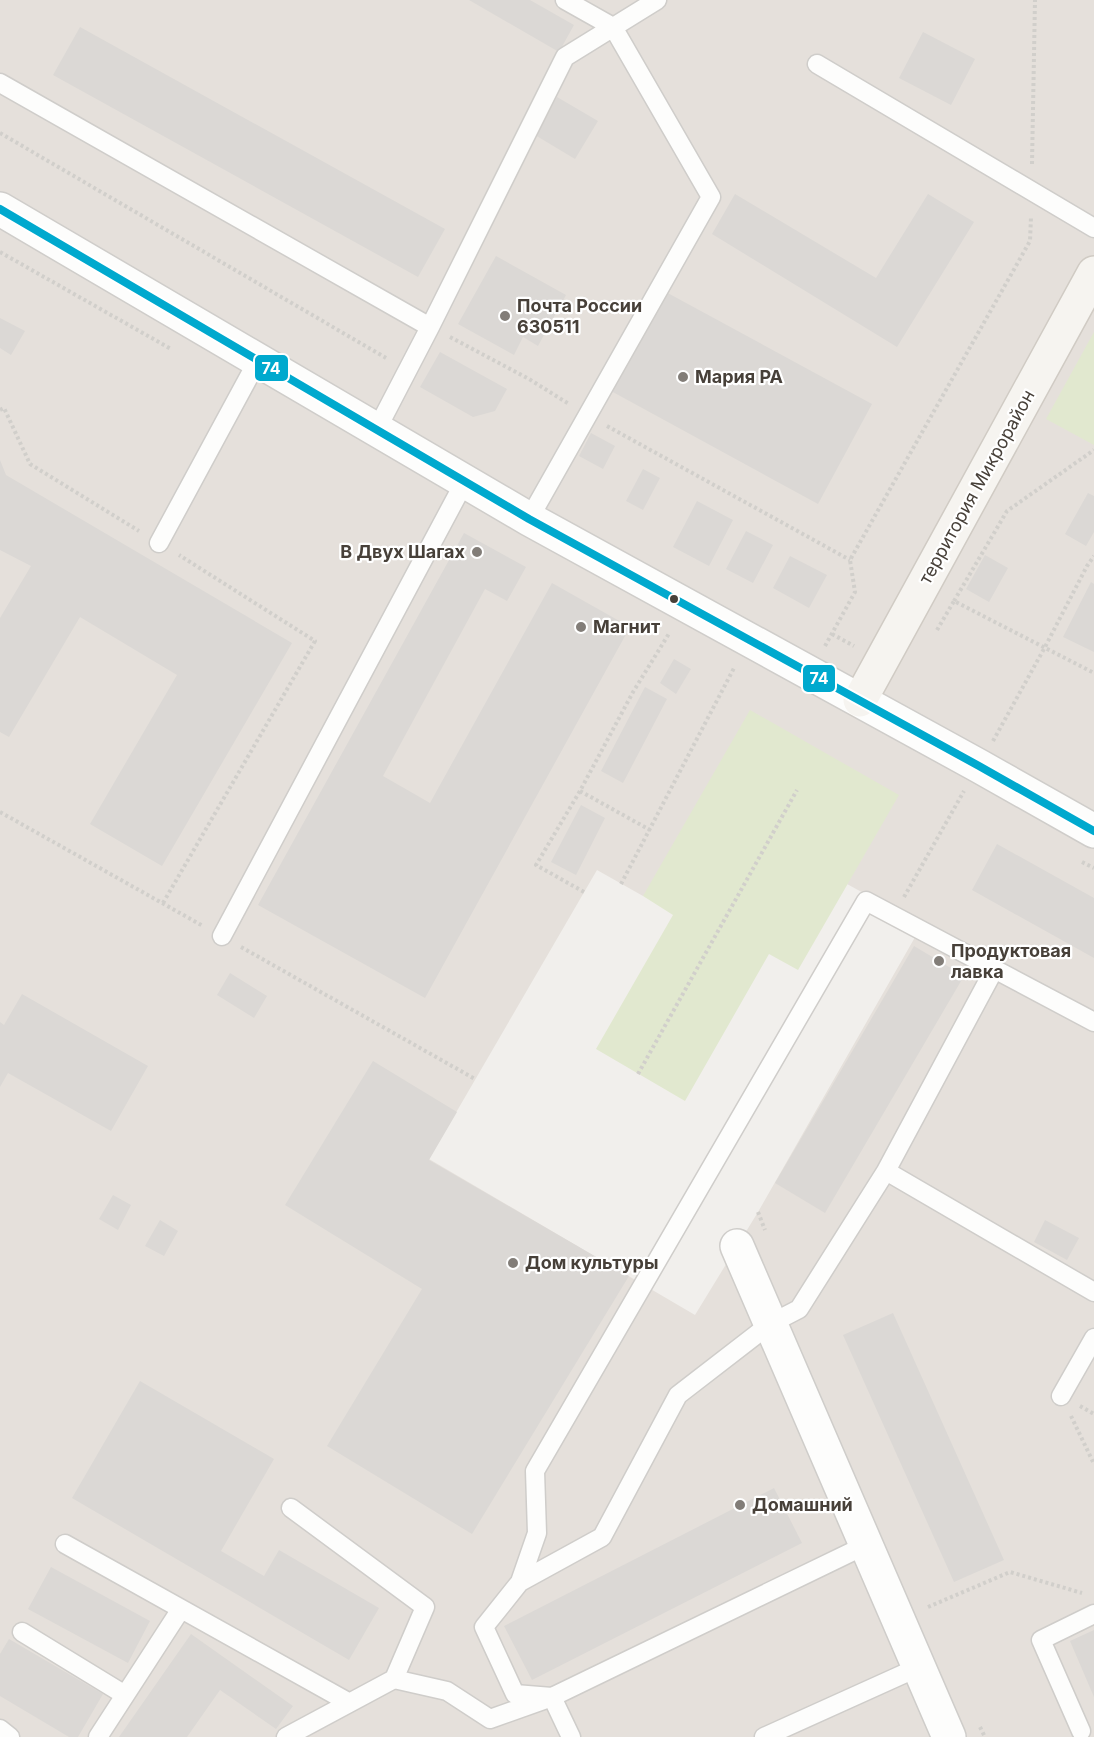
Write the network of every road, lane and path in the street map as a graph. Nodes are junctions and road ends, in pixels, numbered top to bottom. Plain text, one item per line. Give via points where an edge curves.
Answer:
1 (565, 0) edge
2 (657, 0) edge
3 (1035, 0) edge
4 (613, 27) junction
5 (817, 64) dead end
6 (0, 83) edge
7 (0, 133) edge
8 (1032, 192) junction
9 (0, 209) edge
10 (1094, 228) edge
11 (1094, 273) edge
12 (430, 327) junction
13 (258, 360) junction
14 (408, 371) junction
15 (0, 410) edge
16 (588, 416) junction
17 (377, 429) junction
18 (1094, 450) edge
19 (465, 481) junction
20 (529, 519) junction
21 (159, 543) junction
22 (1094, 556) edge
23 (954, 601) junction
24 (670, 632) dead end
25 (832, 634) dead end
26 (933, 638) dead end
27 (1045, 647) junction
28 (882, 661) junction
29 (735, 668) dead end
30 (1094, 673) edge
31 (860, 700) junction
32 (980, 766) junction
33 (797, 790) dead end
34 (580, 791) junction
35 (650, 830) junction
36 (1094, 831) edge
37 (621, 884) dead end
38 (584, 892) dead end
39 (163, 903) dead end
40 (894, 916) junction
41 (222, 936) dead end
42 (995, 968) junction
43 (1094, 1022) edge
44 (638, 1074) dead end
45 (886, 1171) junction
46 (737, 1246) dead end
47 (1094, 1292) edge
48 (770, 1323) junction
49 (1094, 1338) edge
50 (1061, 1396) joint
51 (1094, 1464) edge
52 (291, 1508) dead end
53 (65, 1544) dead end
54 (866, 1545) junction
55 (520, 1582) junction
56 (1083, 1594) dead end
57 (928, 1606) dead end
58 (181, 1609) junction
59 (1094, 1614) edge
60 (22, 1632) dead end
61 (919, 1667) junction
62 (394, 1679) junction
63 (125, 1695) junction
64 (552, 1697) junction
65 (348, 1702) junction
66 (0, 1729) edge
67 (1077, 1735) edge
68 (10, 1737) edge
69 (98, 1737) edge
70 (286, 1737) edge
71 (571, 1737) edge
72 (764, 1737) edge
73 (949, 1737) edge

1 - 4 lane
2 - 4 lane
3 - 8 path
4 - 12 lane via 565,57
4 - 16 lane via 711,197
5 - 8 lane
6 - 12 lane
7 - 14 path
8 - 10 lane
8 - 16 path via 1030,241 850,560
9 - 13 street
11 - 28 main road, территория Микрорайон
12 - 14 lane
12 - 16 path via 529,379
13 - 17 street
13 - 21 lane
14 - 17 lane
15 - 21 path via 4,408 30,465
16 - 20 lane
17 - 19 street
18 - 23 path via 1006,511
19 - 20 street
19 - 41 lane
20 - 31 street
21 - 39 path via 315,641
22 - 27 path
23 - 26 path
23 - 27 path
24 - 34 path
25 - 28 path
27 - 30 path
27 - 32 path
28 - 31 main road, территория Микрорайон
29 - 35 path
31 - 32 street
32 - 36 street
32 - 40 path
33 - 44 path
34 - 35 path
34 - 38 path via 536,866
35 - 37 path
40 - 42 lane
40 - 55 lane via 866,901 535,1471 537,1533
42 - 43 lane
42 - 45 lane
45 - 47 lane
45 - 48 lane via 799,1309
46 - 48 street
48 - 54 street
48 - 55 lane via 678,1395 602,1537
49 - 50 lane
50 - 51 path
52 - 62 lane via 425,1607
53 - 58 lane
54 - 61 street
54 - 64 lane
55 - 64 lane via 484,1627 515,1694
56 - 57 path via 1010,1572
58 - 63 lane
58 - 65 lane
59 - 67 lane via 1041,1640
60 - 63 lane
61 - 72 lane
61 - 73 street
62 - 64 lane via 447,1691 490,1719
62 - 65 lane
63 - 69 lane
64 - 71 lane
65 - 70 lane
66 - 68 lane

